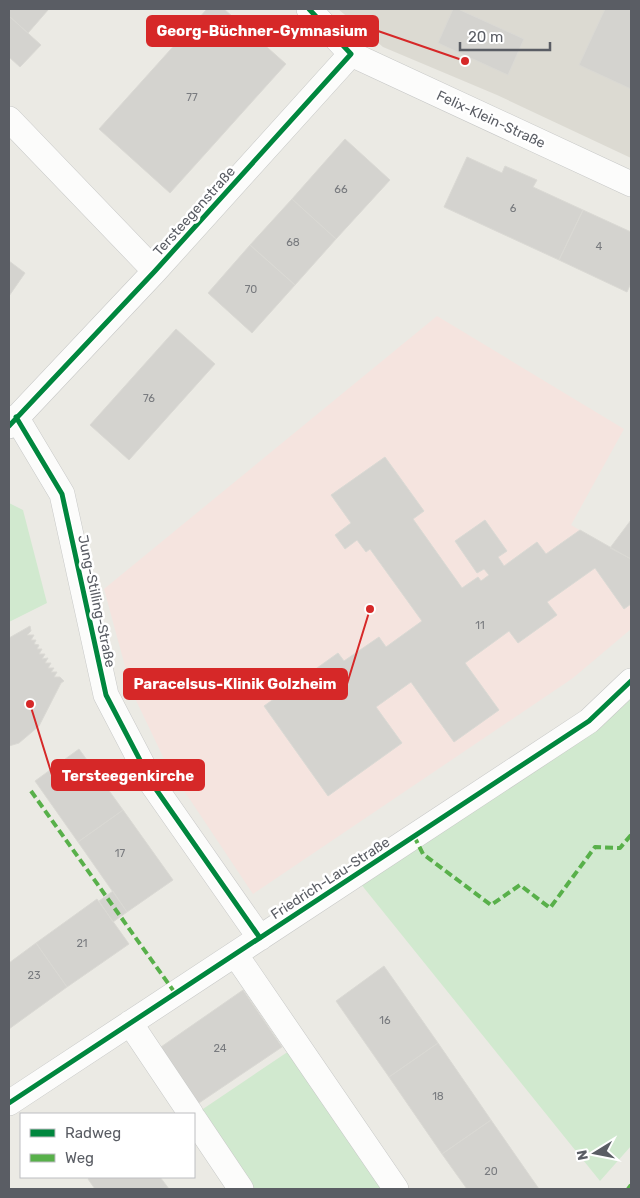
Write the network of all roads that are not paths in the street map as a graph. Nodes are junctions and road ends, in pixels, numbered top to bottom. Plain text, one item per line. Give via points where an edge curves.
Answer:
1 (309, 9) edge
2 (351, 54) junction
3 (9, 119) edge
4 (631, 184) edge
5 (155, 271) junction
6 (13, 421) edge
7 (631, 681) edge
8 (260, 938) junction
9 (235, 954) junction
10 (130, 1023) junction
11 (9, 1103) edge
12 (190, 1113) edge
13 (195, 1120) edge
14 (241, 1189) edge
15 (396, 1189) edge

1 - 2 street
2 - 4 street, Felix-Klein-Straße
2 - 5 street, Tersteegenstraße
3 - 5 street
5 - 6 street, Tersteegenstraße
6 - 8 street, Jung-Stilling-Straße via 62,494 106,695 153,785
7 - 8 street, Friedrich-Lau-Straße via 588,721
8 - 9 street, Friedrich-Lau-Straße
9 - 10 street, Friedrich-Lau-Straße
9 - 15 street
10 - 11 street, Friedrich-Lau-Straße
10 - 12 street
13 - 14 street

